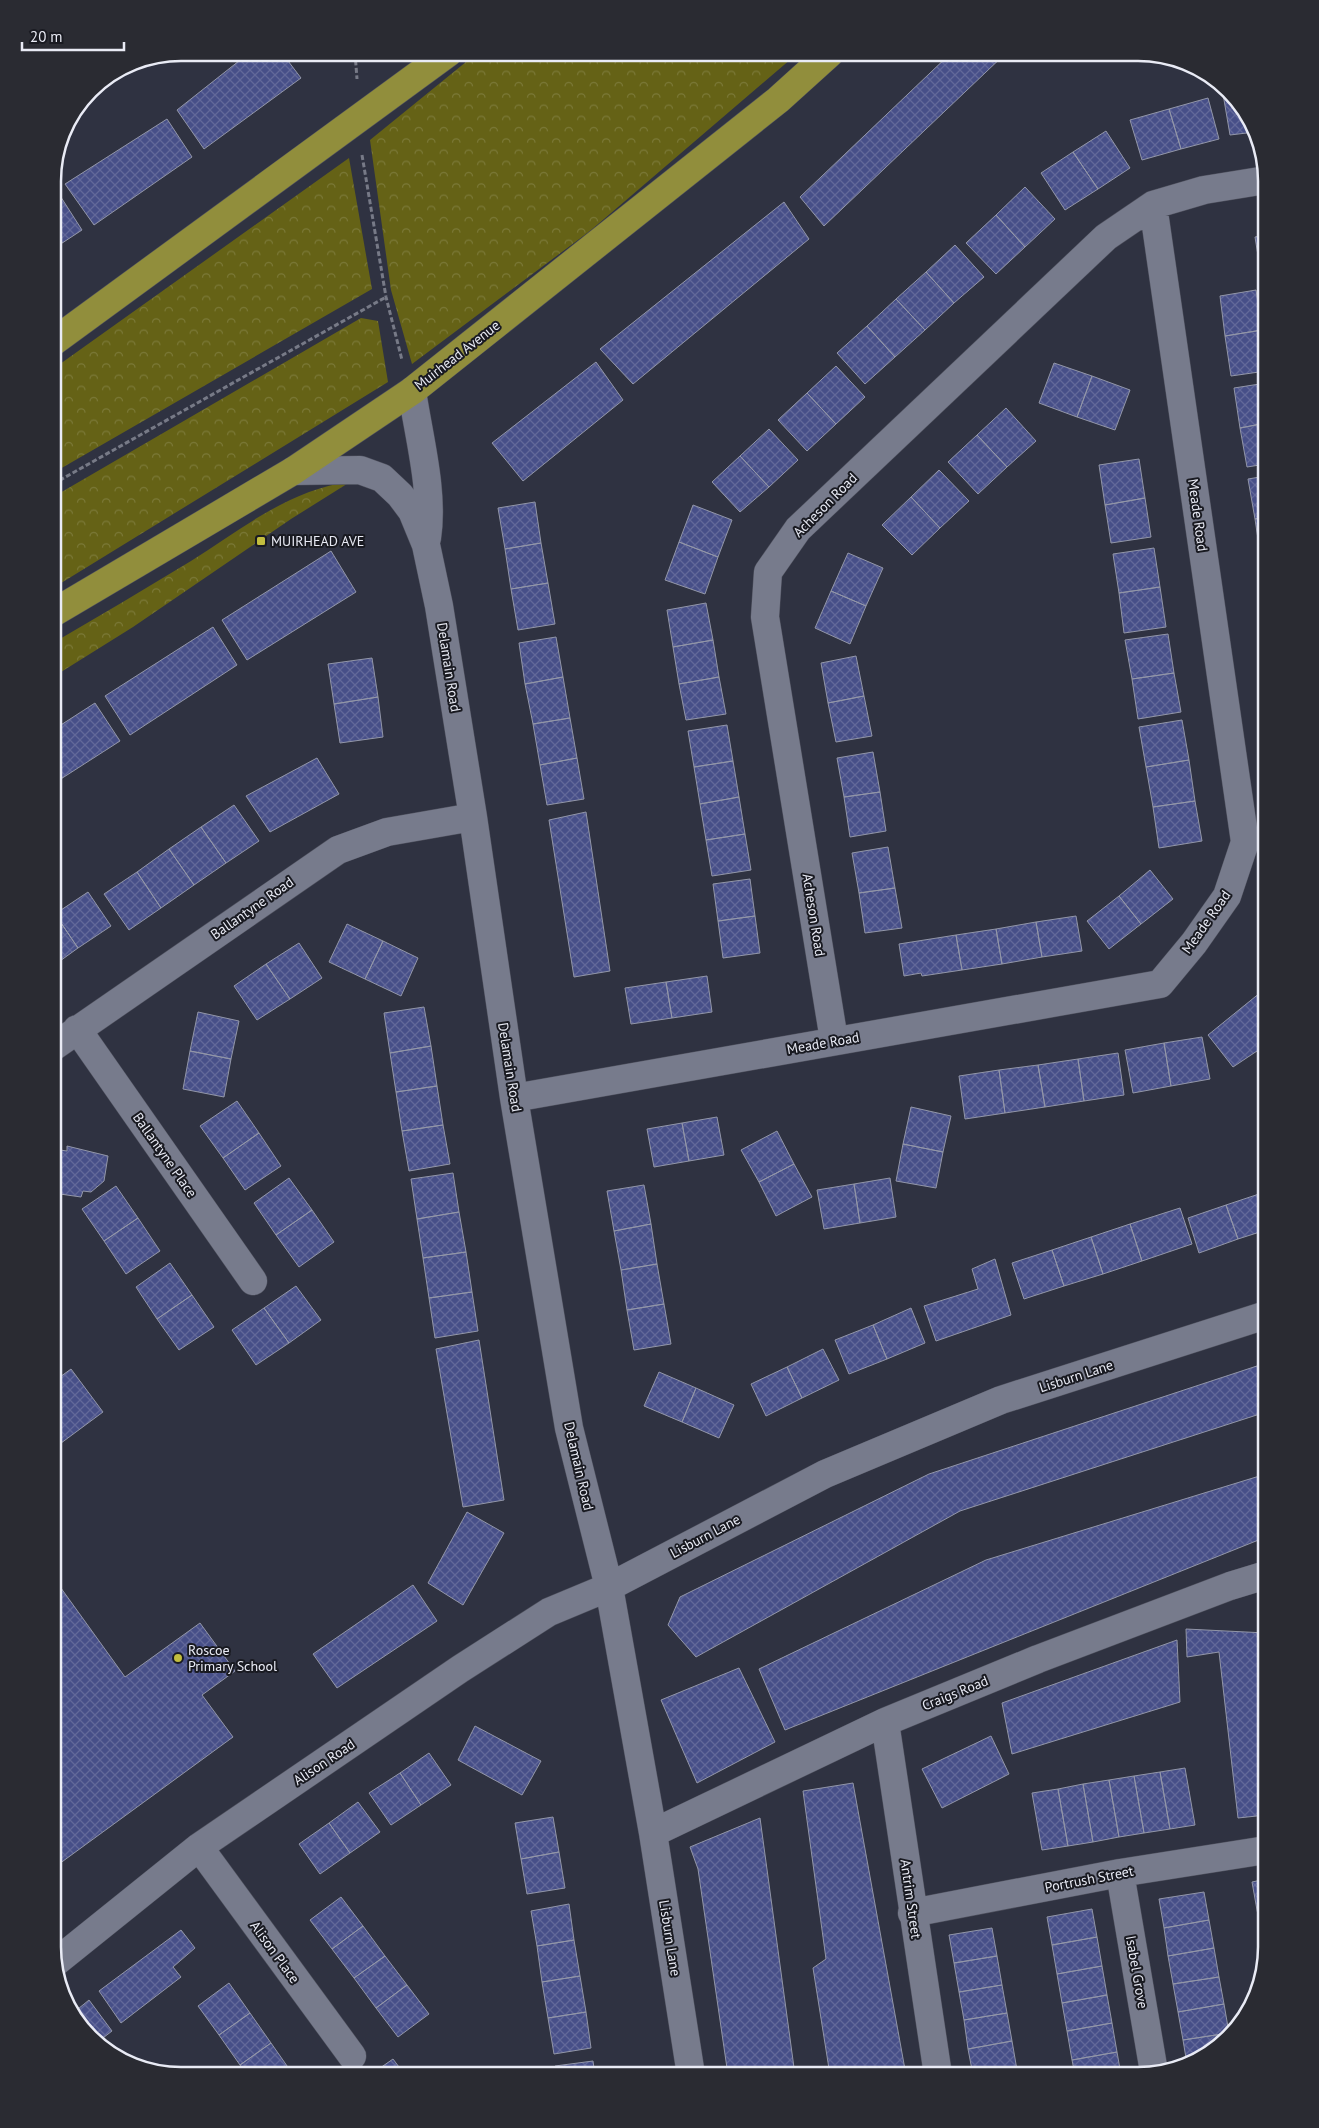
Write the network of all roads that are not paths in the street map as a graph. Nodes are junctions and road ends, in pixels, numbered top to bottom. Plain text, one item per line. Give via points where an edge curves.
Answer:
1 (433, 61) edge
2 (820, 62) edge
3 (1258, 181) edge
4 (1153, 206) junction
5 (62, 335) edge
6 (412, 391) junction
7 (293, 471) junction
8 (426, 545) junction
9 (62, 608) edge
10 (473, 817) junction
11 (77, 1029) junction
12 (834, 1040) junction
13 (62, 1041) edge
14 (514, 1098) junction
15 (253, 1281) dead end
16 (1258, 1318) edge
17 (1258, 1577) edge
18 (609, 1587) junction
19 (885, 1722) junction
20 (654, 1833) junction
21 (199, 1847) junction
22 (1258, 1851) edge
23 (1120, 1873) junction
24 (912, 1913) junction
25 (62, 1957) edge
26 (352, 2056) dead end
27 (1153, 2066) edge
28 (690, 2067) edge
29 (937, 2067) edge

1 - 5 highway
2 - 6 highway, Muirhead Avenue via 778,100
3 - 4 street, Acheson Road via 1204,190
4 - 12 street, Acheson Road via 1106,237 798,529 768,572 765,617
4 - 12 street, Meade Road via 1245,842 1227,896 1160,984
6 - 7 highway, Muirhead Avenue
6 - 8 street via 430,518
7 - 8 street via 360,470 382,478 412,511
7 - 9 highway, Muirhead Avenue
8 - 10 street, Delamain Road
10 - 11 street, Ballantyne Road via 387,832 338,850
10 - 14 street, Delamain Road
11 - 13 street, Ballantyne Road
11 - 15 street, Ballantyne Place
12 - 14 street, Meade Road
14 - 18 street, Delamain Road via 569,1428
16 - 18 street, Lisburn Lane via 1001,1400 825,1474
17 - 19 street, Craigs Road via 1038,1659
18 - 20 street, Lisburn Lane
18 - 21 street, Alison Road via 549,1612
19 - 20 street, Craigs Road
19 - 24 street, Antrim Street
20 - 28 street, Lisburn Lane
21 - 25 street, Alison Road
21 - 26 street, Alison Place
22 - 23 street, Portrush Street
23 - 24 street, Portrush Street
23 - 27 street, Isabel Grove
24 - 29 street, Antrim Street

